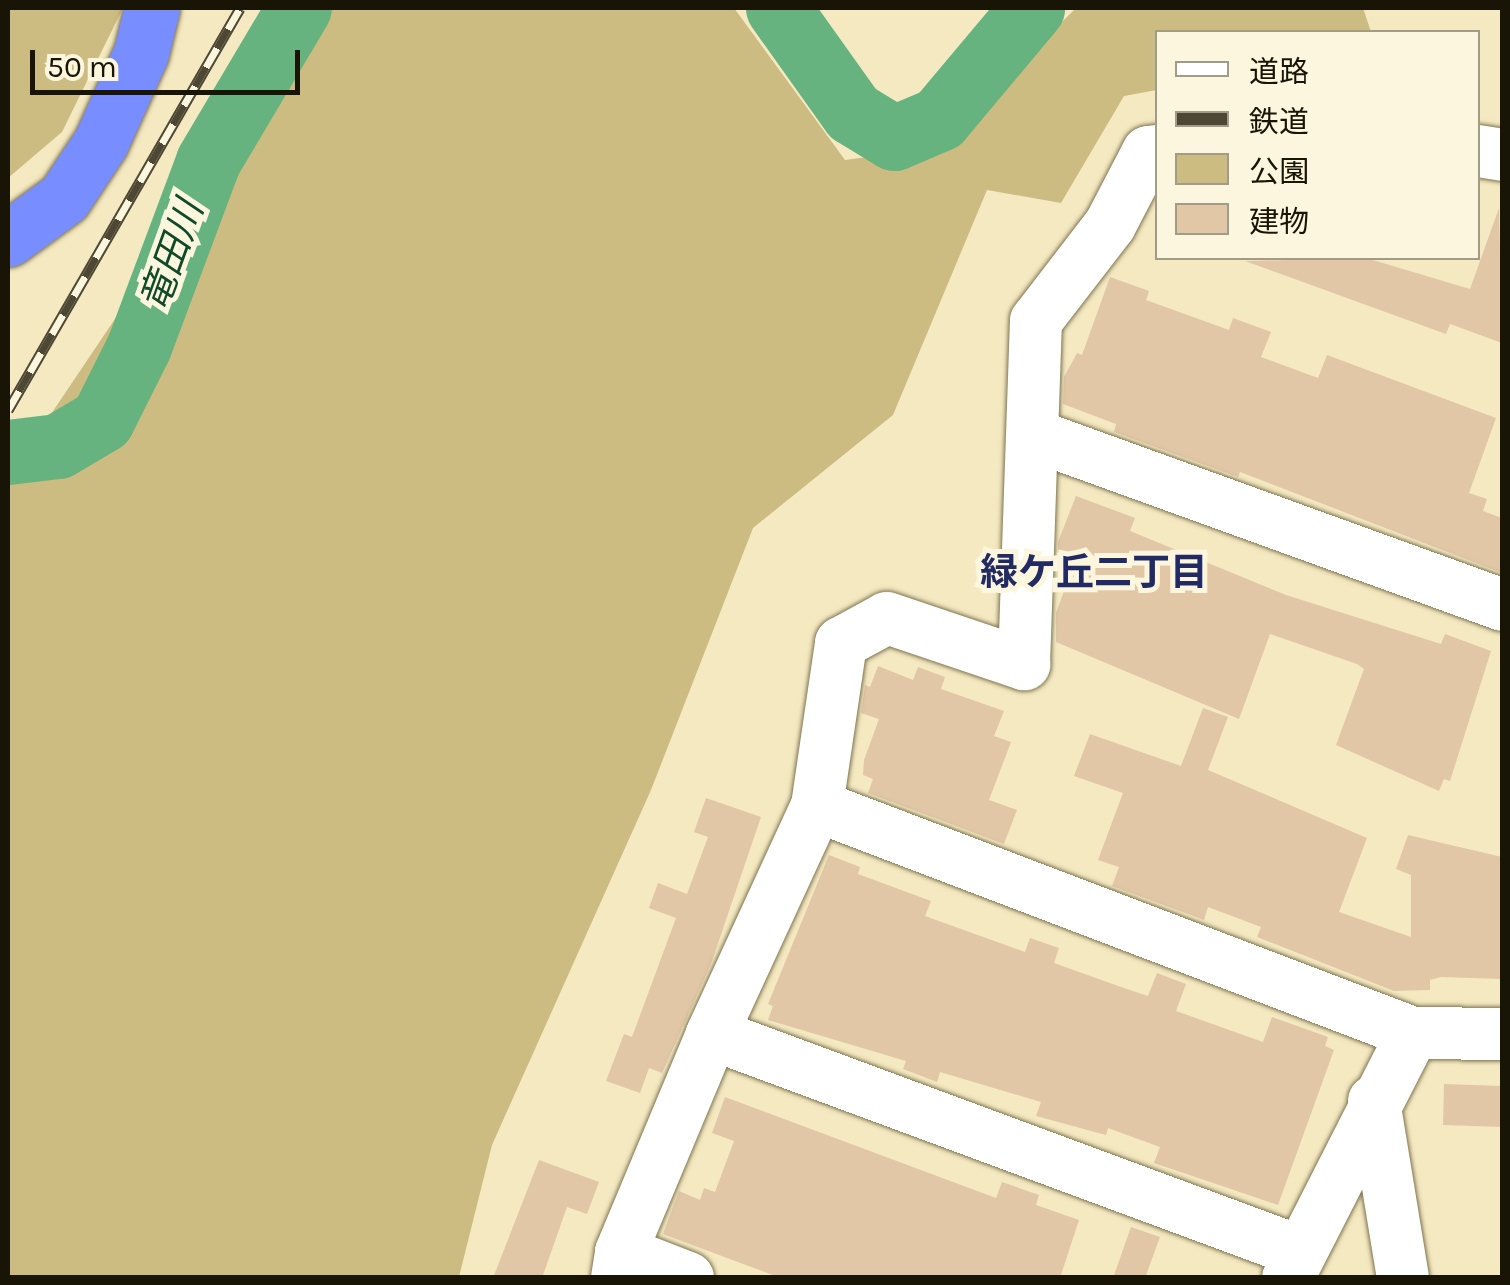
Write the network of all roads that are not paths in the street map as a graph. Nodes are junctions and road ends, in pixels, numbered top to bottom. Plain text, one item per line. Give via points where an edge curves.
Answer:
1 (152, 8) edge
2 (1155, 151) edge
3 (8, 240) edge
4 (1036, 436) junction
5 (1502, 605) edge
6 (817, 806) junction
7 (1413, 1033) junction
8 (712, 1034) junction
9 (1502, 1034) edge
10 (1374, 1101) junction
11 (1293, 1264) edge
12 (619, 1265) edge
13 (688, 1278) edge
14 (1403, 1278) edge

1 - 3 highway via 142,53 101,142 64,198
2 - 4 street via 1148,152 1110,225 1036,322
4 - 5 street
4 - 6 street via 1024,664 887,618 841,643
6 - 7 street
6 - 8 street
7 - 9 street
7 - 10 street
8 - 11 street
8 - 12 street
10 - 11 street
10 - 14 street
12 - 13 street

